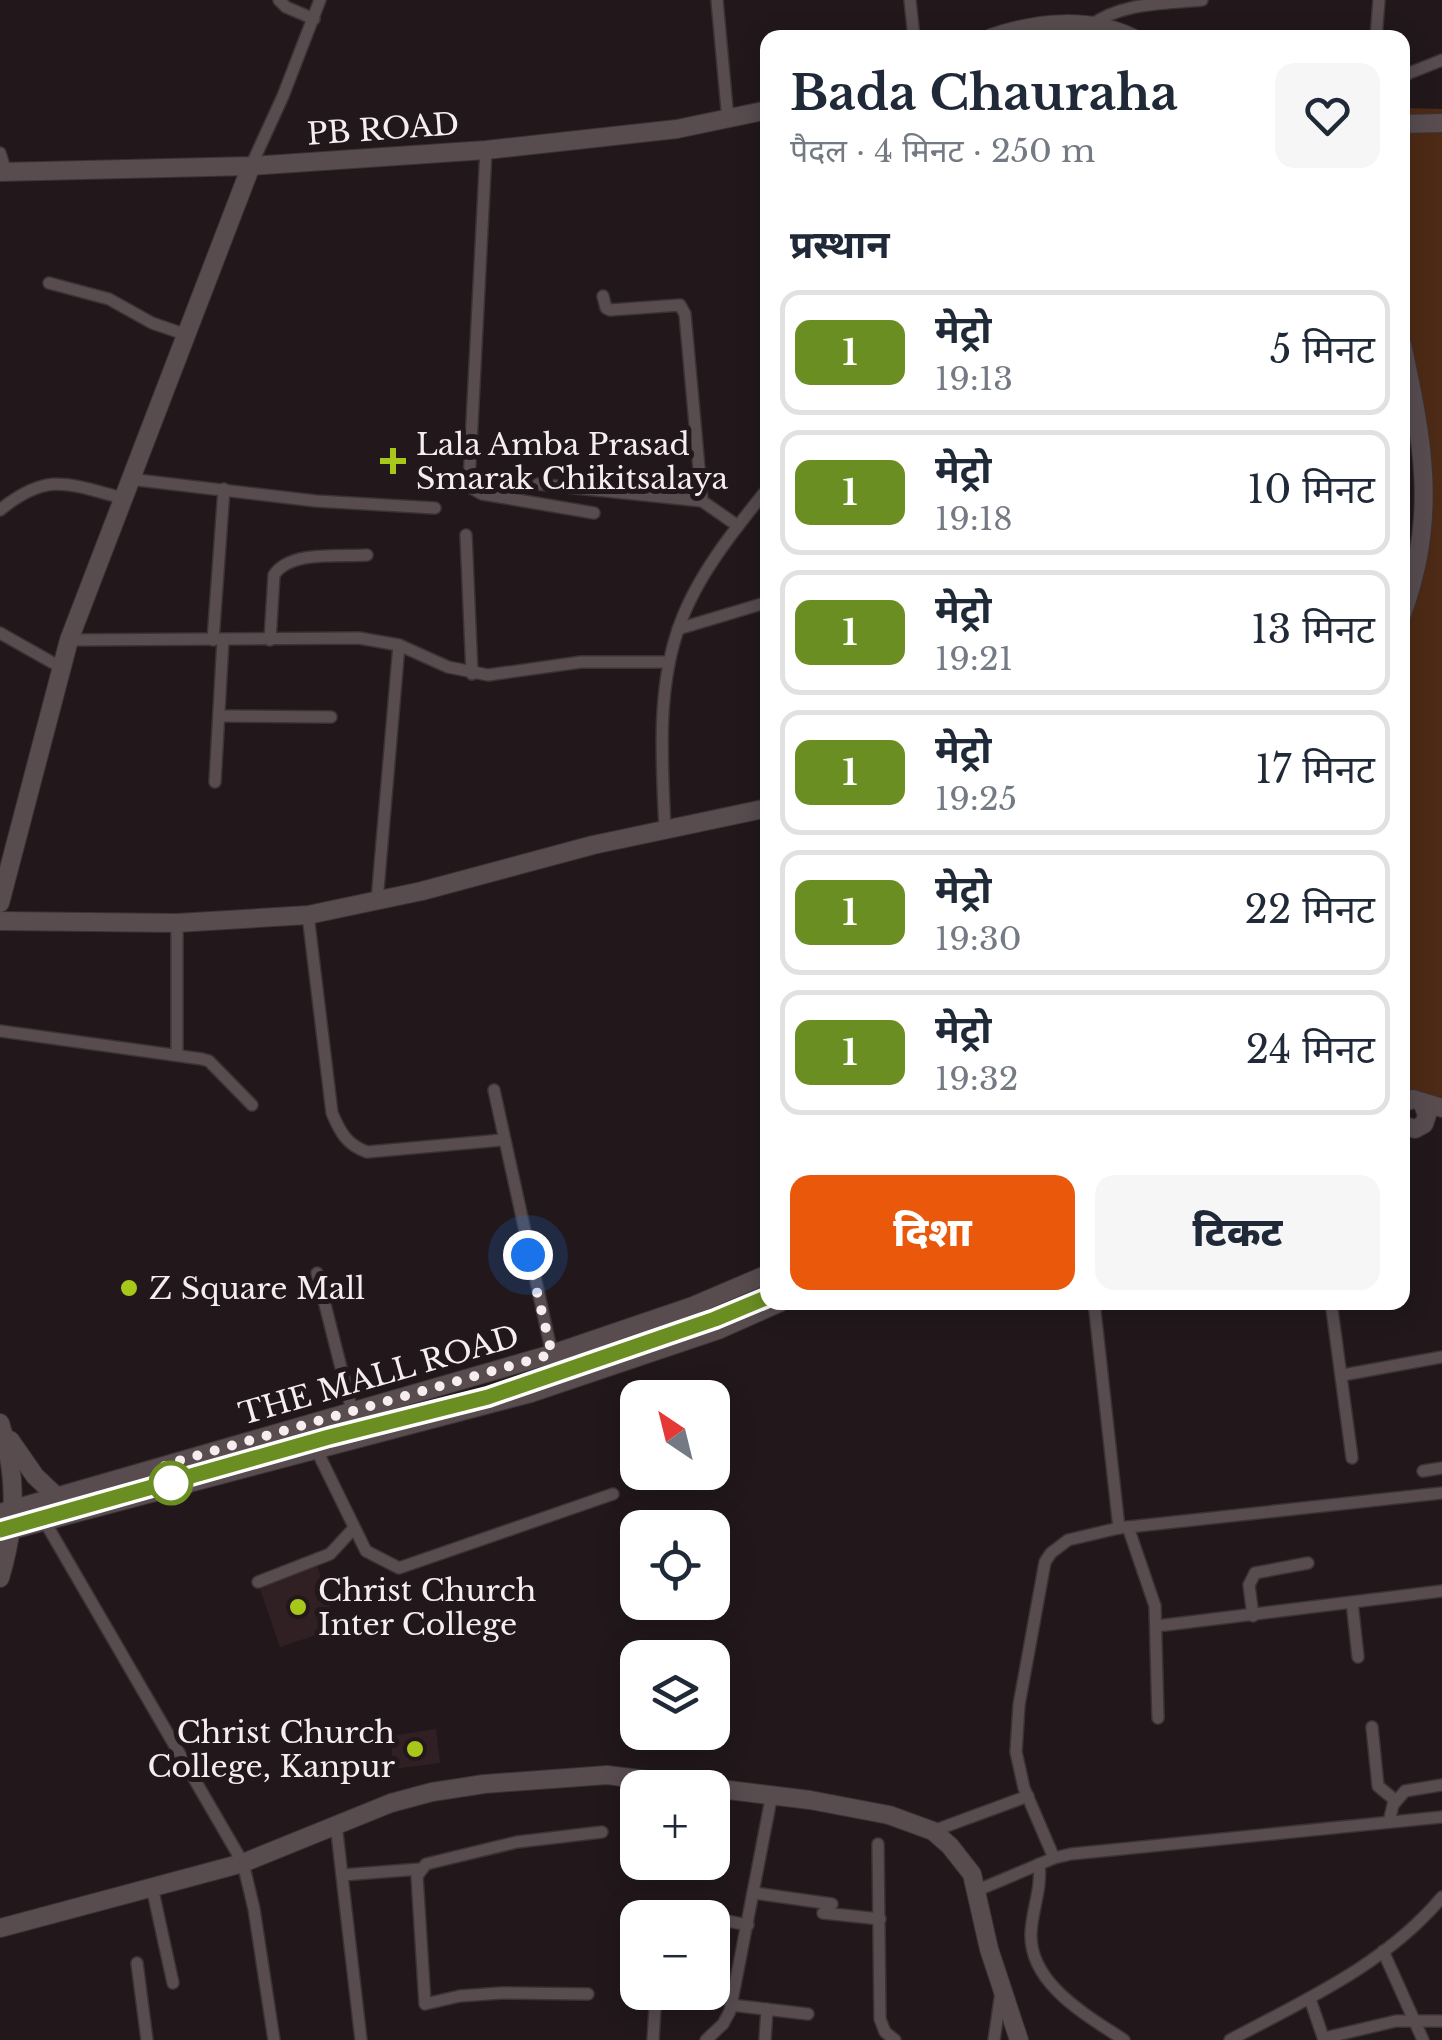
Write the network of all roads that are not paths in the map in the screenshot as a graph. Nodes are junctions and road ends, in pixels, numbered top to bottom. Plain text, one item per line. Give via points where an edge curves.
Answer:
1 (279, 0) edge
2 (320, 0) edge
3 (717, 0) edge
4 (910, 0) edge
5 (1202, 0) edge
6 (1379, 0) edge
7 (314, 19) junction
8 (1090, 26) junction
9 (913, 30) edge
10 (1025, 30) edge
11 (1116, 30) edge
12 (1377, 30) edge
13 (1442, 60) edge
14 (1410, 73) edge
15 (760, 112) edge
16 (728, 120) junction
17 (1442, 123) edge
18 (1410, 124) edge
19 (486, 150) junction
20 (2, 166) edge
21 (251, 166) junction
22 (49, 284) dead end
23 (603, 296) dead end
24 (188, 335) junction
25 (1410, 390) edge
26 (129, 479) junction
27 (538, 484) dead end
28 (224, 489) junction
29 (122, 498) junction
30 (760, 498) edge
31 (702, 501) junction
32 (434, 508) dead end
33 (0, 510) edge
34 (594, 513) dead end
35 (738, 526) junction
36 (466, 536) dead end
37 (368, 555) dead end
38 (1410, 591) edge
39 (760, 604) edge
40 (678, 630) junction
41 (0, 633) edge
42 (69, 640) junction
43 (218, 640) junction
44 (270, 640) junction
45 (399, 645) junction
46 (668, 662) junction
47 (62, 668) junction
48 (472, 674) junction
49 (219, 716) junction
50 (331, 717) dead end
51 (215, 782) dead end
52 (760, 810) edge
53 (665, 830) junction
54 (378, 901) junction
55 (0, 903) edge
56 (308, 915) junction
57 (0, 921) edge
58 (177, 924) junction
59 (0, 1031) edge
60 (177, 1055) junction
61 (494, 1090) dead end
62 (1410, 1102) edge
63 (1410, 1103) edge
64 (252, 1105) dead end
65 (1442, 1108) edge
66 (1410, 1127) edge
67 (1410, 1127) edge
68 (1442, 1135) edge
69 (502, 1140) junction
70 (317, 1272) dead end
71 (760, 1277) edge
72 (693, 1306) junction
73 (761, 1310) edge
74 (1095, 1310) edge
75 (1331, 1310) edge
76 (703, 1335) junction
77 (552, 1354) junction
78 (1442, 1357) edge
79 (1343, 1375) junction
80 (352, 1411) junction
81 (1, 1426) edge
82 (317, 1451) junction
83 (1352, 1458) dead end
84 (1442, 1468) edge
85 (1423, 1472) dead end
86 (1442, 1492) edge
87 (613, 1494) dead end
88 (56, 1496) junction
89 (7, 1510) edge
90 (45, 1522) junction
91 (354, 1528) junction
92 (1124, 1528) junction
93 (6, 1531) edge
94 (1308, 1563) dead end
95 (0, 1578) edge
96 (258, 1582) dead end
97 (1442, 1591) edge
98 (1352, 1602) junction
99 (1253, 1616) junction
100 (1158, 1626) junction
101 (1358, 1657) dead end
102 (1158, 1718) dead end
103 (1372, 1726) dead end
104 (1442, 1785) edge
105 (772, 1794) junction
106 (1028, 1796) junction
107 (1396, 1801) junction
108 (1442, 1817) edge
109 (1389, 1822) junction
110 (336, 1824) junction
111 (933, 1831) junction
112 (602, 1832) dead end
113 (878, 1844) dead end
114 (1054, 1858) junction
115 (243, 1863) junction
116 (1039, 1864) junction
117 (420, 1868) junction
118 (342, 1876) junction
119 (152, 1887) junction
120 (978, 1890) junction
121 (754, 1894) junction
122 (1442, 1896) edge
123 (880, 1919) junction
124 (730, 1921) edge
125 (748, 1924) junction
126 (0, 1928) edge
127 (1383, 1951) junction
128 (138, 1963) dead end
129 (173, 1983) dead end
130 (1002, 1988) junction
131 (588, 1994) dead end
132 (1310, 1999) junction
133 (731, 2005) junction
134 (767, 2009) junction
135 (654, 2010) edge
136 (808, 2014) dead end
137 (1414, 2020) junction
138 (1442, 2021) edge
139 (1324, 2039) edge
140 (147, 2040) edge
141 (274, 2040) edge
142 (361, 2040) edge
143 (652, 2040) edge
144 (706, 2040) edge
145 (766, 2040) edge
146 (896, 2040) edge
147 (994, 2040) edge
148 (1019, 2040) edge
149 (1124, 2040) edge
150 (1230, 2040) edge
151 (1423, 2040) edge

1 - 7 street
2 - 7 street
3 - 16 street
4 - 9 street
5 - 8 street via 1119,10
6 - 12 street
7 - 21 street
8 - 10 street
8 - 11 street
13 - 14 street
15 - 16 street, PB ROAD
16 - 19 street, PB ROAD
17 - 18 street
19 - 21 street, PB ROAD
19 - 34 street via 469,482 482,494
20 - 21 street, PB ROAD
21 - 24 street
22 - 24 street via 108,299
23 - 31 street via 610,310 669,304 685,314
24 - 26 street
25 - 38 street via 1426,502
26 - 28 street
26 - 29 street
27 - 31 street
28 - 32 street
28 - 43 street
29 - 33 street via 39,484
29 - 42 street
30 - 35 street
31 - 35 street
35 - 40 street
36 - 48 street
37 - 44 street via 293,560 278,568
39 - 40 street
40 - 46 street
41 - 47 street
42 - 43 street
42 - 47 street
43 - 44 street
43 - 49 street
44 - 45 street via 359,638
45 - 48 street
45 - 54 street
46 - 48 street via 581,662
46 - 53 street
47 - 55 street
49 - 50 street
49 - 51 street
52 - 53 street
53 - 54 street
54 - 56 street
56 - 58 street
56 - 69 street via 332,1113 340,1133 367,1152
57 - 58 street
58 - 60 street
59 - 60 street
60 - 64 street via 209,1061
61 - 69 street
62 - 65 street
63 - 66 street via 1427,1110 1426,1120
67 - 68 street
69 - 77 street
70 - 80 street
71 - 72 street, THE MALL ROAD
72 - 76 street
72 - 77 street, THE MALL ROAD
73 - 76 street, THE MALL ROAD
74 - 92 street
75 - 79 street
76 - 82 street, THE MALL ROAD via 530,1393
77 - 80 street, THE MALL ROAD
78 - 79 street
79 - 83 street
80 - 88 street, THE MALL ROAD
81 - 88 street
81 - 89 street via 12,1461
82 - 90 street, THE MALL ROAD
82 - 91 street
84 - 85 street
86 - 92 street
87 - 91 street via 400,1568 366,1551
88 - 89 street, THE MALL ROAD
89 - 93 street
90 - 93 street, THE MALL ROAD
90 - 115 street
91 - 96 street via 330,1554
92 - 100 street
92 - 106 street via 1068,1540 1046,1562 1015,1734
93 - 95 street
94 - 99 street via 1255,1573
97 - 98 street
98 - 99 street
98 - 101 street
99 - 100 street
100 - 102 street
103 - 107 street via 1378,1786
104 - 107 street via 1404,1791
105 - 110 street via 607,1775 432,1792
105 - 111 street via 889,1815
105 - 121 street
106 - 111 street
106 - 114 street
107 - 109 street
108 - 109 street
109 - 114 street
110 - 115 street
110 - 118 street
111 - 120 street via 962,1859
112 - 117 street via 517,1842
113 - 123 street
114 - 116 street
115 - 119 street
115 - 141 street
116 - 120 street
116 - 149 street via 1031,1933 1036,1962 1068,2000
117 - 118 street
117 - 131 street via 425,2004 500,1993
118 - 142 street
119 - 126 street
119 - 129 street
120 - 130 street
121 - 123 street
121 - 125 street
122 - 127 street
123 - 146 street via 880,2019
124 - 125 street
125 - 133 street
127 - 132 street
127 - 137 street
128 - 140 street
130 - 147 street
130 - 148 street
132 - 139 street
132 - 150 street
133 - 134 street
133 - 144 street
134 - 136 street
134 - 145 street
135 - 143 street
137 - 138 street
137 - 139 street
137 - 151 street

